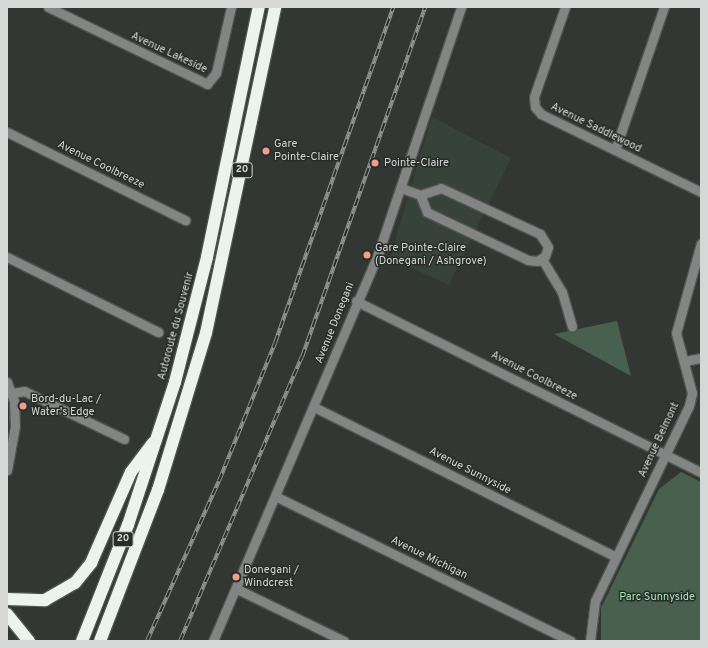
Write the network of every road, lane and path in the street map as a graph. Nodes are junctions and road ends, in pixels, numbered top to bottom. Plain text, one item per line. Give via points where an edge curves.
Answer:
1 (48, 7) edge
2 (230, 7) edge
3 (259, 7) edge
4 (276, 7) edge
5 (461, 7) edge
6 (664, 7) edge
7 (562, 8) edge
8 (7, 132) edge
9 (615, 150) junction
10 (401, 188) junction
11 (701, 192) edge
12 (420, 195) junction
13 (185, 220) dead end
14 (701, 243) edge
15 (7, 257) edge
16 (542, 259) junction
17 (356, 301) junction
18 (572, 327) dead end
19 (158, 332) dead end
20 (701, 358) edge
21 (685, 361) junction
22 (7, 382) edge
23 (12, 393) junction
24 (314, 407) junction
25 (159, 435) junction
26 (124, 439) dead end
27 (666, 455) junction
28 (7, 470) edge
29 (701, 472) edge
30 (277, 498) junction
31 (616, 557) junction
32 (237, 589) junction
33 (7, 599) edge
34 (7, 614) edge
35 (29, 641) edge
36 (82, 641) edge
37 (100, 641) edge
38 (213, 641) edge
39 (344, 641) edge
40 (571, 641) edge
41 (590, 641) edge

1 - 2 street, Avenue Lakeside via 207,84 216,73
3 - 25 highway, Autoroute du Souvenir / 20 via 207,257
4 - 37 highway, 20 via 206,333 156,497
5 - 10 street, Avenue Donegani
6 - 9 street
7 - 9 street, Avenue Saddlewood via 534,97 535,107 541,114
8 - 13 street, Avenue Coolbreeze
9 - 11 street, Avenue Saddlewood
10 - 12 street
10 - 17 street, Avenue Donegani
12 - 16 street via 427,212 528,260
12 - 16 street via 441,188 540,234 548,247
14 - 21 street, Avenue Belmont via 676,333
15 - 19 street
16 - 18 street via 562,292
17 - 24 street, Avenue Donegani
17 - 27 street, Avenue Coolbreeze
20 - 21 street
21 - 27 street, Avenue Belmont via 692,393
22 - 23 street
23 - 26 street via 24,391
23 - 28 street via 15,434
24 - 30 street, Avenue Donegani
24 - 31 street, Avenue Sunnyside
25 - 33 highway via 131,472 81,577 68,589 45,600
25 - 36 highway, Autoroute du Souvenir / 20
27 - 29 street, Avenue Coolbreeze
27 - 31 street, Avenue Belmont
30 - 32 street, Avenue Donegani
30 - 40 street, Avenue Michigan
31 - 41 street, Avenue Belmont via 595,601
32 - 38 street, Avenue Donegani
32 - 39 street
34 - 35 highway

